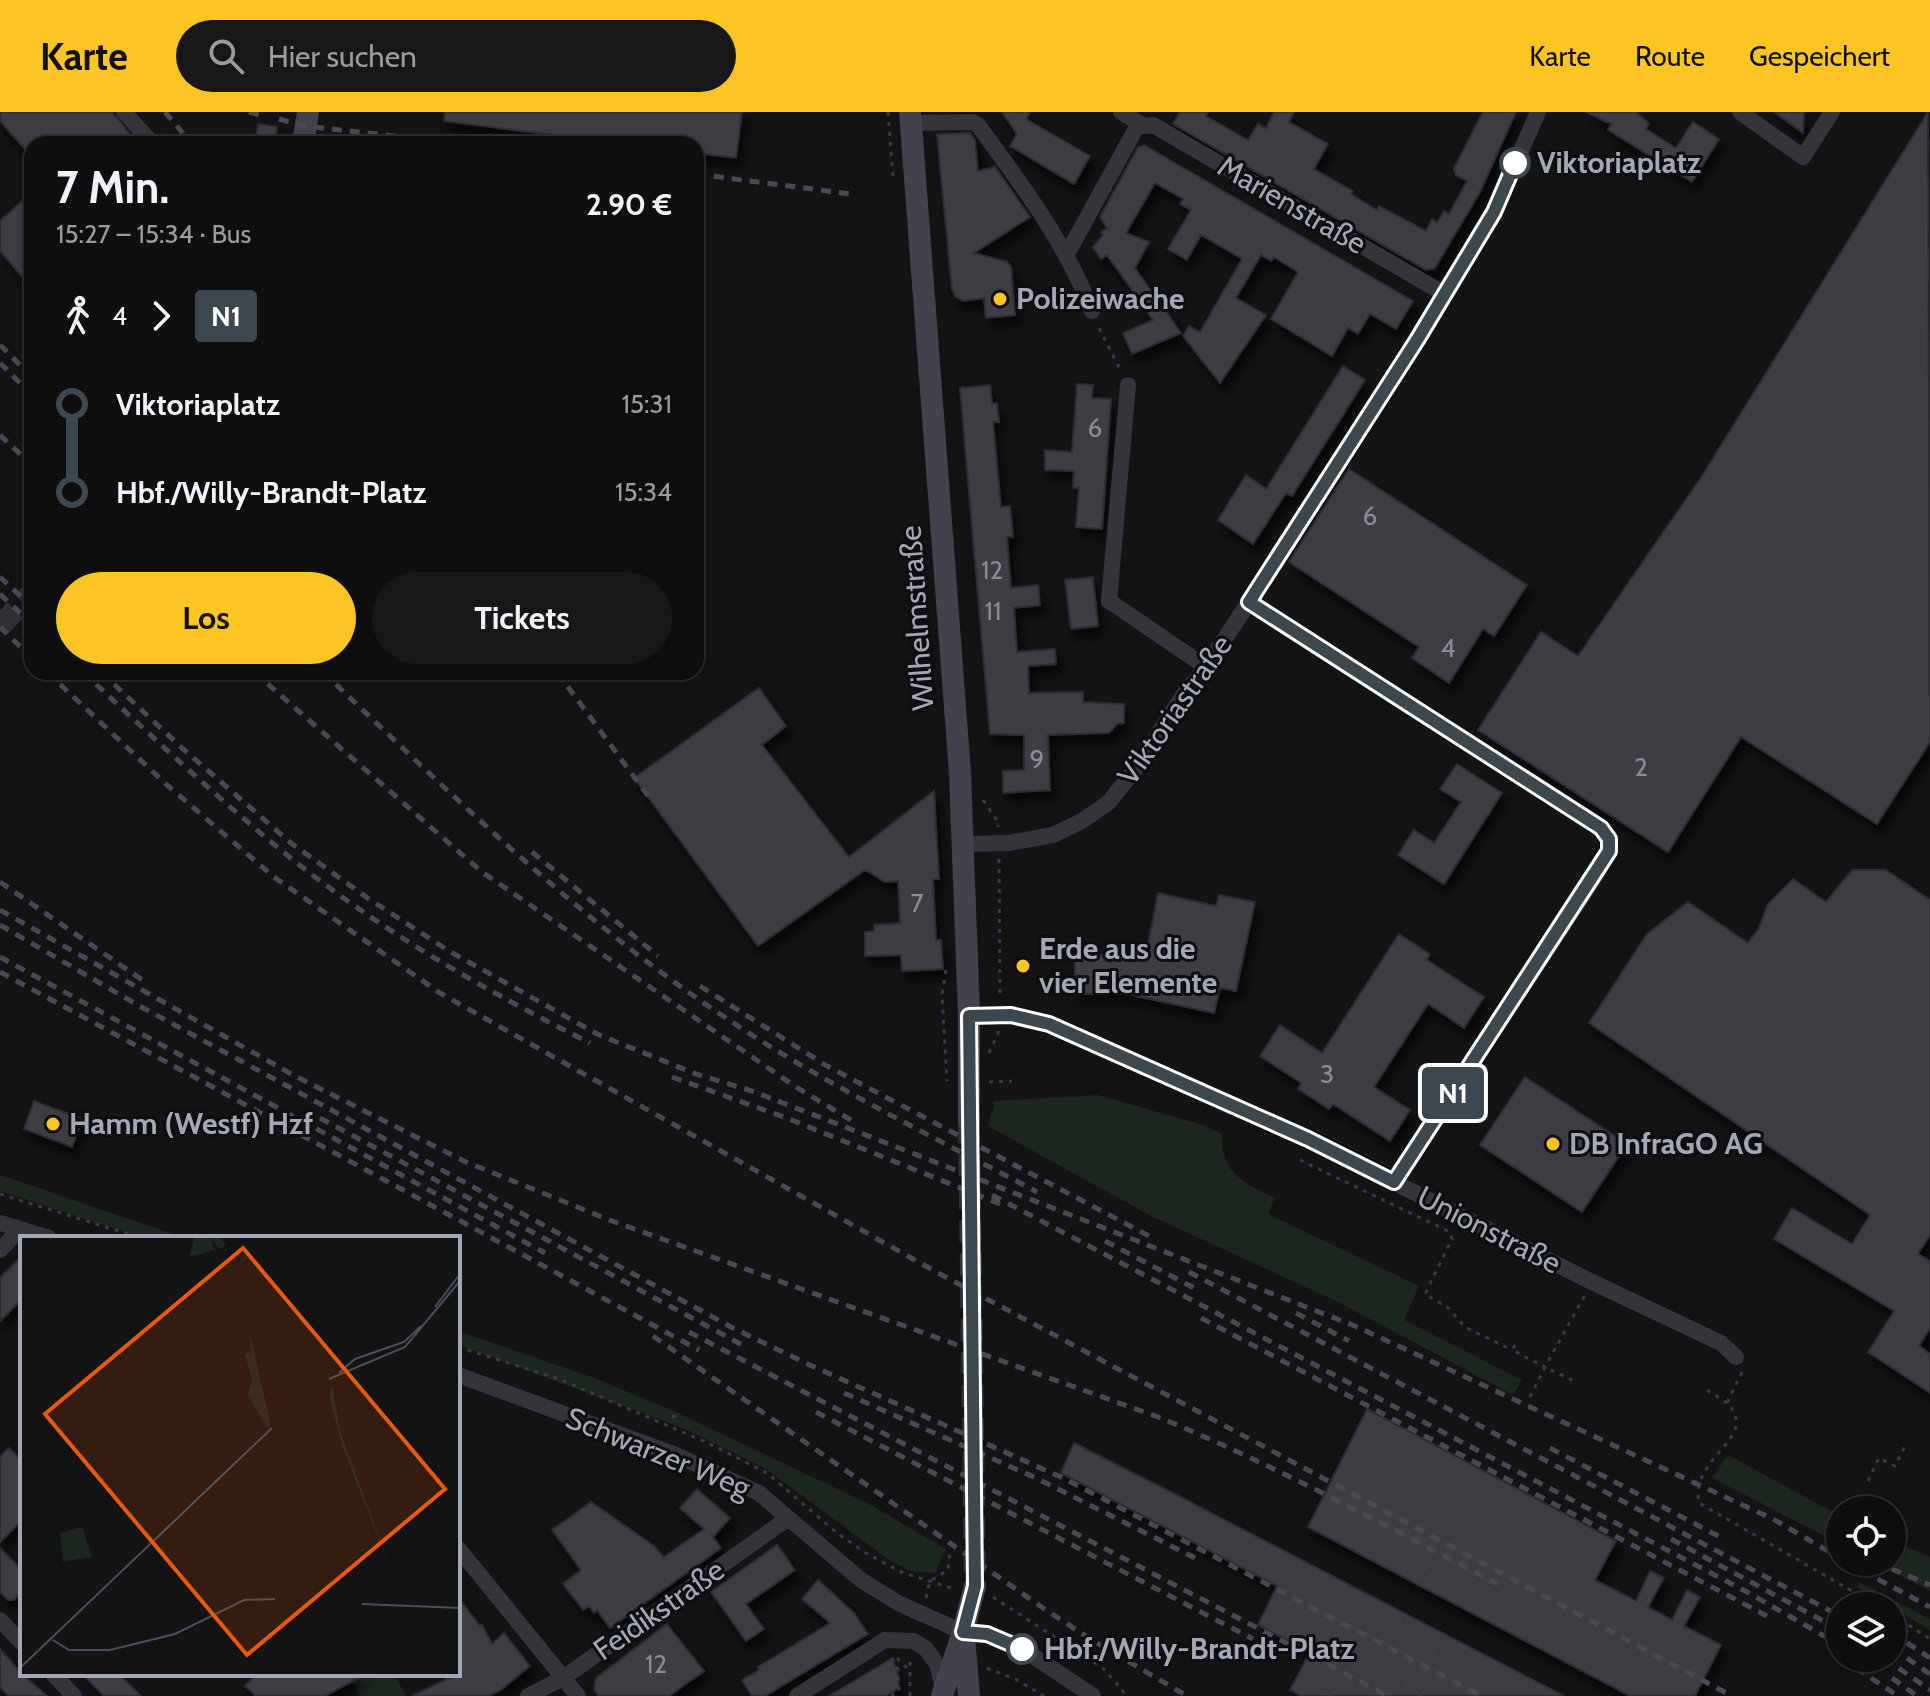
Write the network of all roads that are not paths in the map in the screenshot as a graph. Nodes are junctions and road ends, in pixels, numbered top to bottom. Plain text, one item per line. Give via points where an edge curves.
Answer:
1 (124, 112) edge
2 (308, 112) edge
3 (1121, 112) edge
4 (1538, 112) edge
5 (1740, 112) edge
6 (1832, 112) edge
7 (910, 118) edge
8 (1151, 120) edge
9 (146, 136) edge
10 (304, 136) edge
11 (1067, 254) junction
12 (1443, 293) junction
13 (1092, 311) road end
14 (1128, 385) road end
15 (1249, 602) junction
16 (1206, 667) junction
17 (963, 844) junction
18 (969, 1016) junction
19 (969, 1121) tunnel mouth
20 (1394, 1182) junction
21 (0, 1223) edge
22 (20, 1229) junction
23 (43, 1236) edge
24 (0, 1250) edge
25 (1736, 1357) road end
26 (460, 1376) edge
27 (787, 1519) junction
28 (460, 1550) edge
29 (984, 1591) tunnel mouth
30 (963, 1632) junction
31 (55, 1676) edge
32 (563, 1678) junction
33 (943, 1692) edge
34 (74, 1696) edge
35 (528, 1696) edge
36 (578, 1696) edge
37 (797, 1696) edge
38 (969, 1696) edge
39 (1093, 1696) edge

1 - 9 street
2 - 10 main road
3 - 8 street, Marienstraße
4 - 12 street, Viktoriastraße via 1494,212
5 - 6 street via 1803,157
7 - 11 street via 978,125
7 - 17 main road, Wilhelmstraße
8 - 11 street
8 - 12 street, Marienstraße
11 - 13 street
12 - 15 street, Viktoriastraße
14 - 16 street via 1109,601
15 - 16 street, Viktoriastraße
15 - 20 street via 1601,828 1609,839 1609,851 1596,875
16 - 17 street, Viktoriastraße via 1108,803 1053,835
17 - 18 main road, Wilhelmstraße
18 - 19 main road, Wilhelmstraße
18 - 20 street, Unionstraße via 1011,1015 1049,1024
20 - 25 street, Unionstraße via 1721,1343
21 - 22 street
22 - 23 street
22 - 24 street
26 - 27 street, Schwarzer Weg via 697,1464 759,1493
27 - 30 street, Schwarzer Weg via 861,1580
27 - 32 street, Feidikstraße
28 - 32 street
29 - 30 main road
30 - 33 main road
30 - 38 main road
30 - 39 street, Schwarzer Weg via 1018,1646
31 - 34 street
32 - 35 street, Feidikstraße
32 - 36 street
33 - 37 street via 937,1664 926,1649 914,1641 885,1640

